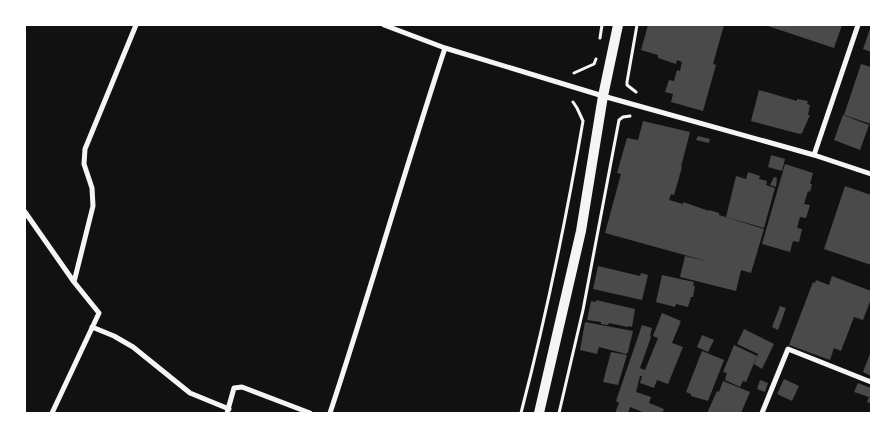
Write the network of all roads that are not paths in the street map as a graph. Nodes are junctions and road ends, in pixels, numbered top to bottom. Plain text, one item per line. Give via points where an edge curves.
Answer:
1 (136, 25) edge
2 (384, 25) edge
3 (618, 25) edge
4 (858, 25) edge
5 (445, 48) junction
6 (603, 96) junction
7 (814, 155) junction
8 (871, 174) edge
9 (25, 212) edge
10 (74, 282) junction
11 (92, 326) junction
12 (871, 382) edge
13 (228, 411) edge
14 (52, 413) edge
15 (310, 413) edge
16 (330, 413) edge
17 (540, 413) edge
18 (762, 413) edge

1 - 10 street via 85,150 84,164 92,188 92,206
2 - 5 street
3 - 6 main road
4 - 7 street
5 - 6 street
5 - 16 street
6 - 7 street
6 - 17 main road via 581,231
7 - 8 street
9 - 10 street
10 - 11 street via 98,313
11 - 13 street via 133,347 190,393
11 - 14 street
12 - 18 street via 788,349
13 - 15 street via 234,388 242,387

